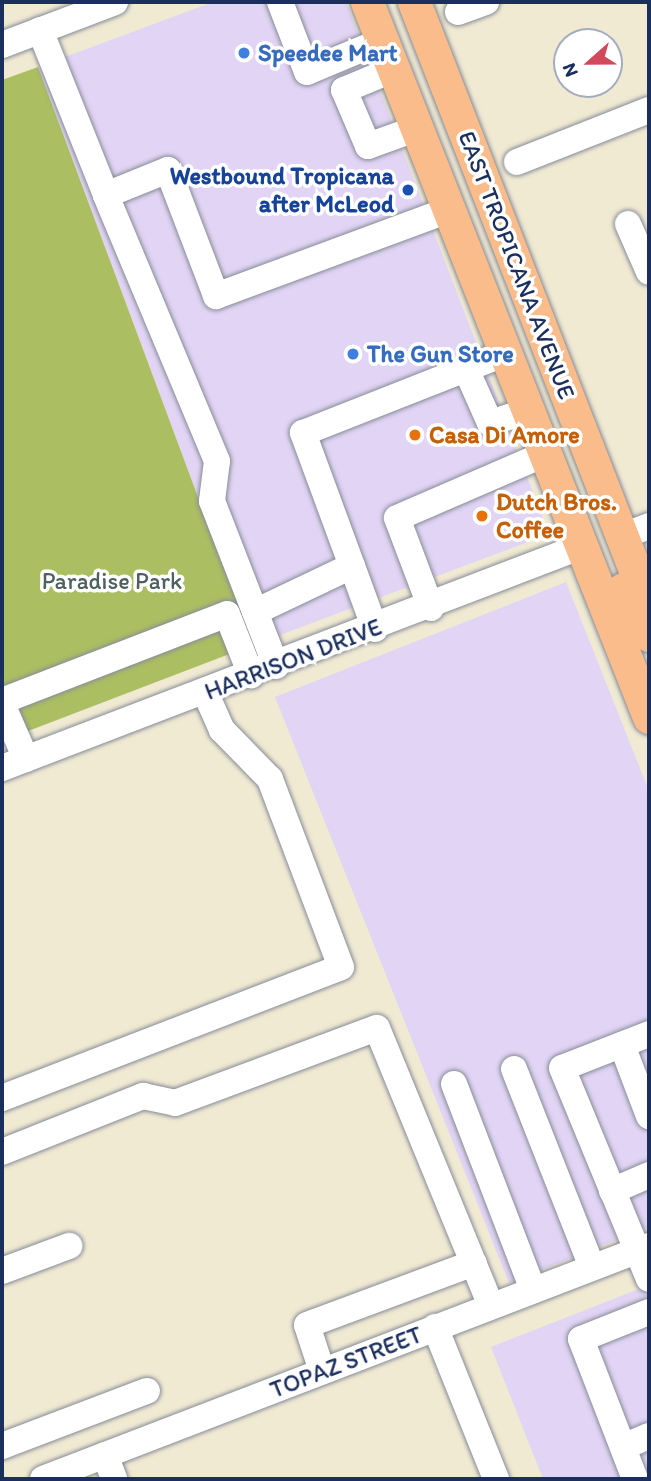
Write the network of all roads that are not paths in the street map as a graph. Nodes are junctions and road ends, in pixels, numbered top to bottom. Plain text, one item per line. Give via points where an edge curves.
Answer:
1 (115, 2) edge
2 (281, 2) edge
3 (367, 2) edge
4 (414, 2) edge
5 (486, 2) edge
6 (458, 12) dead end
7 (40, 30) junction
8 (2, 45) edge
9 (387, 55) junction
10 (649, 110) edge
11 (415, 129) junction
12 (517, 162) dead end
13 (106, 195) junction
14 (449, 210) junction
15 (628, 224) dead end
16 (649, 272) edge
17 (506, 353) junction
18 (466, 369) junction
19 (530, 410) junction
20 (547, 453) junction
21 (636, 531) edge
22 (582, 546) junction
23 (352, 566) junction
24 (649, 606) edge
25 (431, 608) junction
26 (255, 612) junction
27 (375, 629) junction
28 (649, 635) edge
29 (276, 666) junction
30 (251, 675) junction
31 (205, 692) junction
32 (2, 702) edge
33 (649, 717) edge
34 (14, 764) edge
35 (649, 1034) edge
36 (622, 1045) junction
37 (514, 1069) dead end
38 (454, 1084) dead end
39 (2, 1097) edge
40 (649, 1116) edge
41 (2, 1152) edge
42 (649, 1175) edge
43 (612, 1191) junction
44 (69, 1246) dead end
45 (643, 1248) edge
46 (474, 1264) junction
47 (592, 1267) junction
48 (2, 1271) edge
49 (649, 1279) edge
50 (533, 1290) junction
51 (491, 1306) junction
52 (649, 1312) edge
53 (435, 1328) junction
54 (322, 1371) junction
55 (649, 1436) edge
56 (139, 1442) junction
57 (2, 1446) edge
58 (623, 1447) junction
59 (109, 1467) edge
60 (43, 1479) edge
61 (496, 1479) edge
62 (635, 1479) edge

1 - 7 street
2 - 9 street via 307,72
3 - 9 main road, EAST TROPICANA AVENUE
4 - 21 main road, EAST TROPICANA AVENUE
5 - 6 street
7 - 8 street
7 - 13 street
9 - 11 main road, EAST TROPICANA AVENUE
9 - 11 street via 344,90 368,146
10 - 12 street
11 - 14 main road, EAST TROPICANA AVENUE
13 - 14 street via 168,170 216,296
13 - 26 street via 217,461 212,501
14 - 17 main road, EAST TROPICANA AVENUE
15 - 16 street
17 - 18 street
17 - 19 main road, EAST TROPICANA AVENUE
17 - 21 main road via 559,428 599,521
18 - 19 street via 491,423
18 - 23 street via 303,433
19 - 20 main road, EAST TROPICANA AVENUE
20 - 22 main road, EAST TROPICANA AVENUE
20 - 25 street via 397,517
21 - 24 main road, EAST TROPICANA AVENUE
22 - 25 street, HARRISON DRIVE
22 - 28 main road via 597,545 607,552 638,622
22 - 33 main road, EAST TROPICANA AVENUE
23 - 26 street
23 - 27 street
25 - 27 street, HARRISON DRIVE
26 - 29 street
27 - 29 street, HARRISON DRIVE
29 - 30 street, HARRISON DRIVE
30 - 31 street, HARRISON DRIVE
30 - 32 street via 227,614
31 - 34 street, HARRISON DRIVE
31 - 39 street via 222,730 270,779 341,967
32 - 34 street
35 - 36 street
36 - 40 street
36 - 43 street via 562,1068
37 - 47 street
38 - 50 street
41 - 46 street via 144,1096 176,1103 377,1028
42 - 43 street
43 - 45 street
44 - 48 street
45 - 47 street, TOPAZ STREET
45 - 49 street
46 - 51 street
46 - 54 street via 307,1325
47 - 50 street, TOPAZ STREET
50 - 51 street, TOPAZ STREET
51 - 53 street, TOPAZ STREET
52 - 58 street via 581,1339
53 - 54 street, TOPAZ STREET
53 - 61 street
54 - 56 street, TOPAZ STREET
55 - 58 street
56 - 57 street via 135,1395
56 - 59 street, TOPAZ STREET
58 - 62 street
59 - 60 street, TOPAZ STREET

